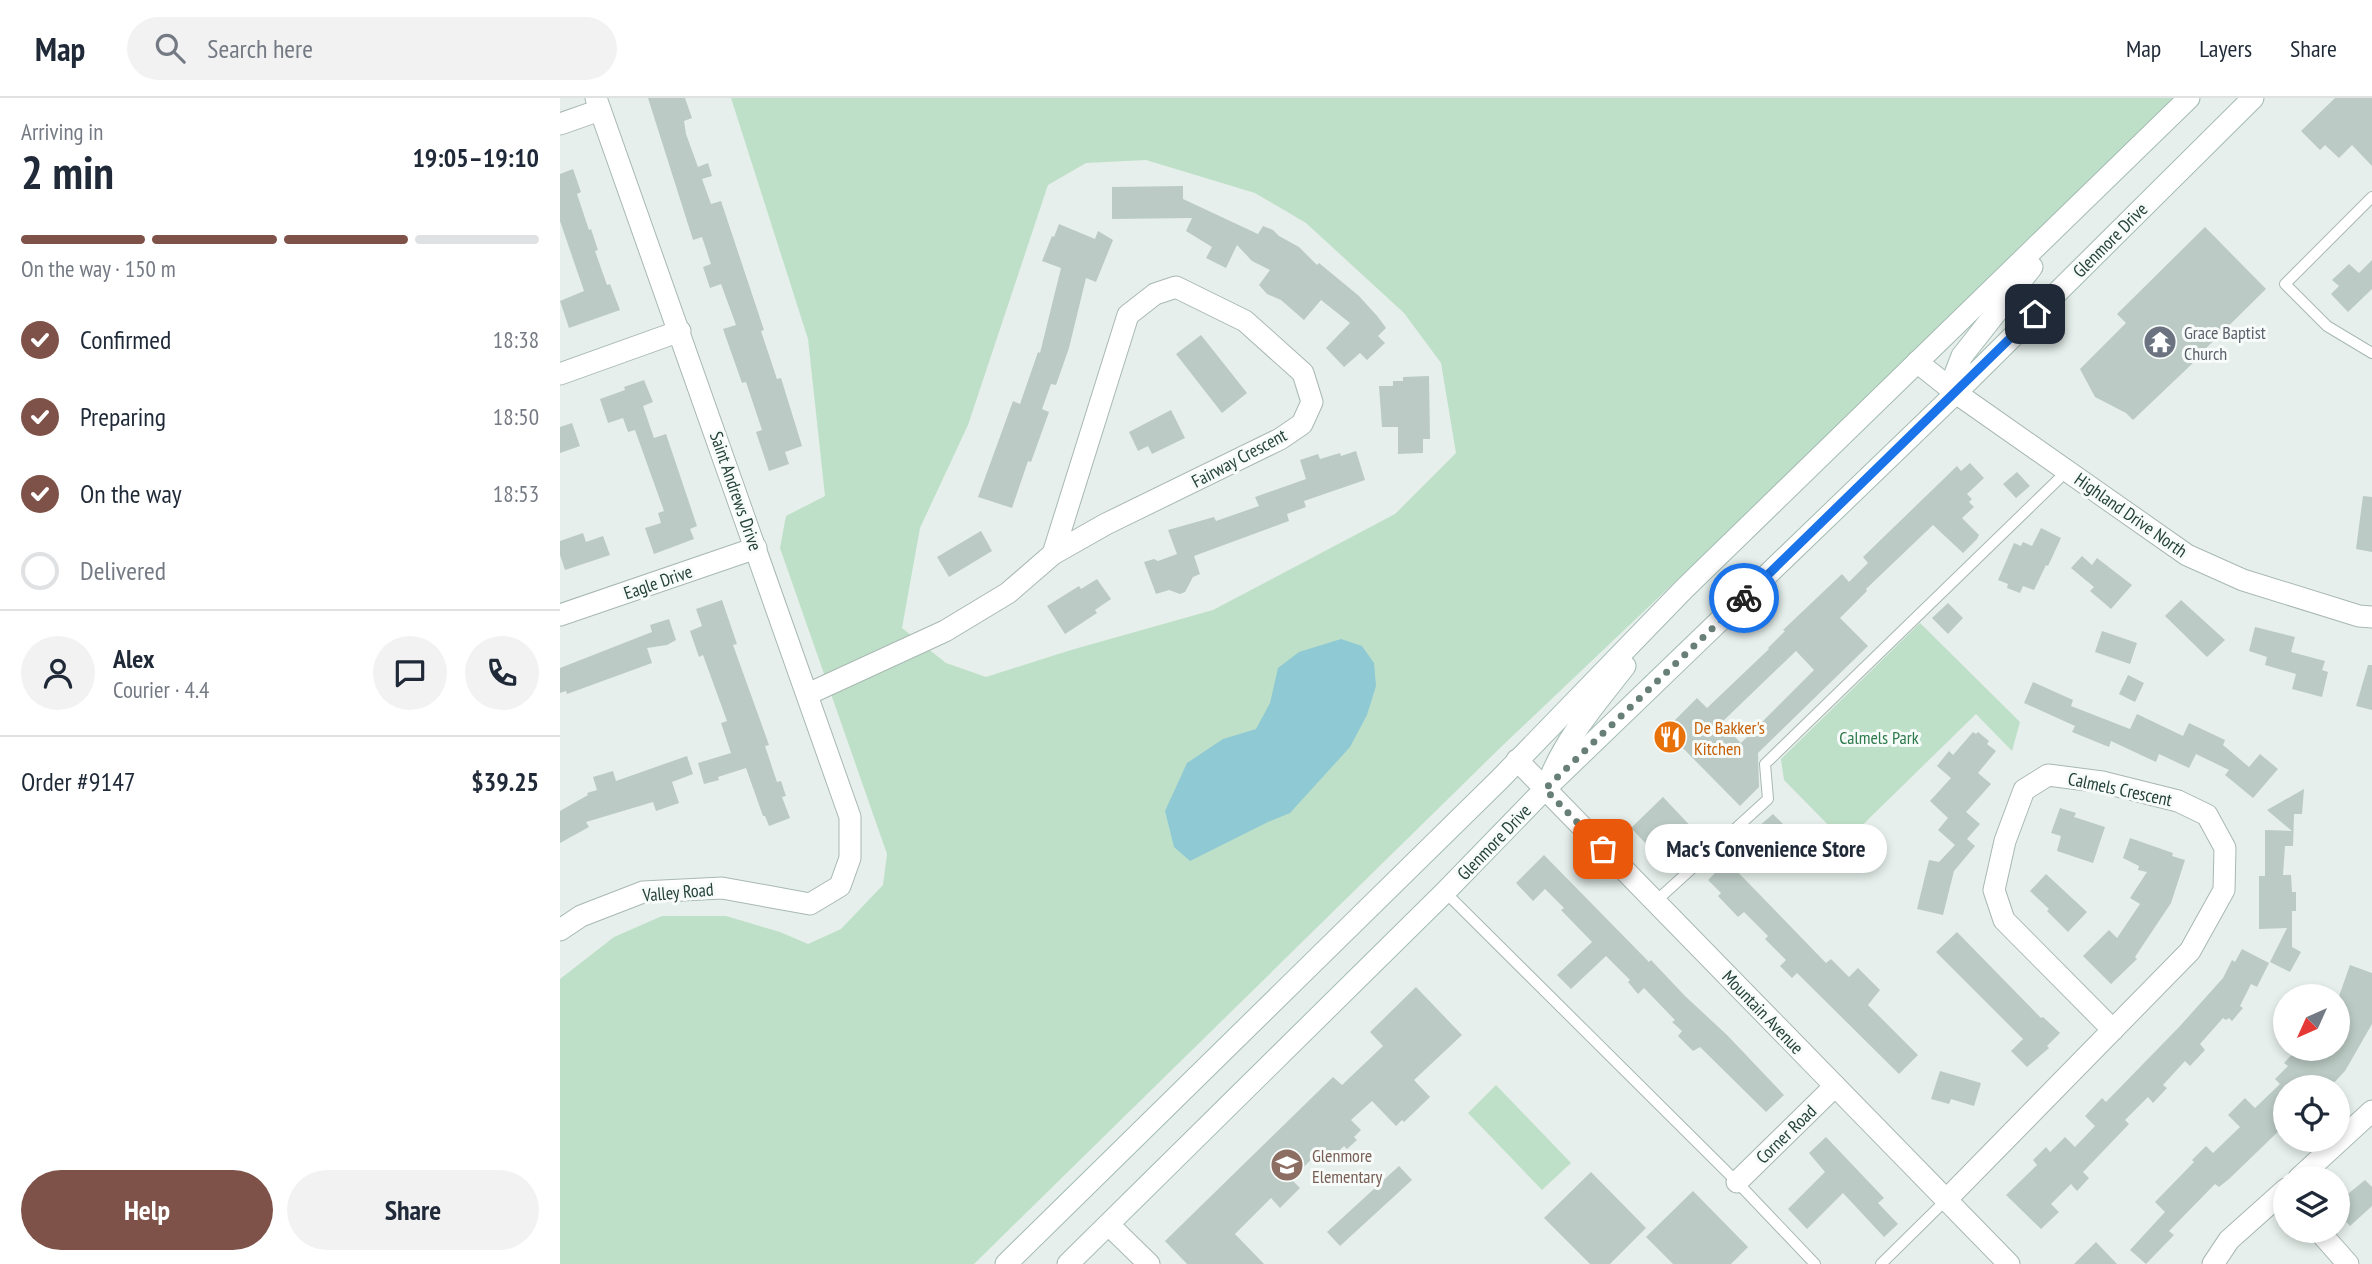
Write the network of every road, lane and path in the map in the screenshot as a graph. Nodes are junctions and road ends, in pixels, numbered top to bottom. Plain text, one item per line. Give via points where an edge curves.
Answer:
1 (2189, 98) edge
2 (2253, 98) edge
3 (598, 104) edge
4 (560, 124) edge
5 (2372, 197) edge
6 (2079, 207) junction
7 (680, 331) junction
8 (2372, 353) edge
9 (1917, 362) junction
10 (560, 374) edge
11 (1956, 393) junction
12 (2067, 471) junction
13 (756, 548) junction
14 (1053, 554) junction
15 (1684, 589) junction
16 (560, 615) edge
17 (2372, 617) edge
18 (807, 694) junction
19 (1517, 760) junction
20 (1545, 789) junction
21 (840, 886) joint
22 (1445, 892) junction
23 (1655, 902) junction
24 (560, 930) edge
25 (2113, 1030) junction
26 (1835, 1086) junction
27 (2372, 1111) edge
28 (2312, 1166) edge
29 (1737, 1182) junction
30 (1946, 1200) junction
31 (2273, 1201) edge
32 (1109, 1225) junction
33 (2329, 1243) edge
34 (1006, 1264) edge
35 (1068, 1264) edge
36 (1149, 1264) edge
37 (1815, 1264) edge
38 (1881, 1264) edge
39 (2009, 1264) edge
40 (2213, 1264) edge
41 (2348, 1264) edge

1 - 6 street
2 - 11 street, Glenmore Drive
3 - 4 street
3 - 7 street, Saint Andrews Drive
5 - 8 lane via 2285,284 2327,326
6 - 9 street
6 - 11 street via 1962,356 1955,374
7 - 10 street
7 - 13 street, Saint Andrews Drive
9 - 11 street, Highland Drive North
9 - 15 street
11 - 12 street, Highland Drive North
11 - 20 street, Glenmore Drive
12 - 17 street, Highland Drive North via 2187,555 2243,580
12 - 23 lane via 1765,764 1768,799
13 - 16 street, Eagle Drive
13 - 18 street, Saint Andrews Drive
14 - 14 street, Fairway Crescent via 1302,424 1312,402 1303,373 1245,321 1176,287 1155,294 1128,315
14 - 18 street, Fairway Crescent via 1008,593 945,631
15 - 19 street
15 - 20 street via 1584,720 1557,760
18 - 21 street, Saint Andrews Drive via 850,817 850,858
19 - 20 street, Mountain Avenue
19 - 34 street
20 - 22 street, Glenmore Drive
20 - 23 street, Mountain Avenue
21 - 24 street, Valley Road via 810,904 722,888 643,892 581,916
22 - 29 lane
22 - 32 street, Glenmore Drive
23 - 26 street, Mountain Avenue
25 - 25 street, Calmels Crescent via 2190,951 2224,890 2225,848 2207,815 2178,801 2102,782 2049,775 2024,790 2005,841 1994,890 2004,920
25 - 30 street, Calmels Crescent
26 - 29 street, Corner Road
26 - 30 street, Mountain Avenue
27 - 28 street
29 - 37 lane
30 - 38 lane
30 - 39 street, Mountain Avenue
31 - 40 street via 2229,1240
32 - 35 street, Glenmore Drive
32 - 36 street
33 - 41 street

